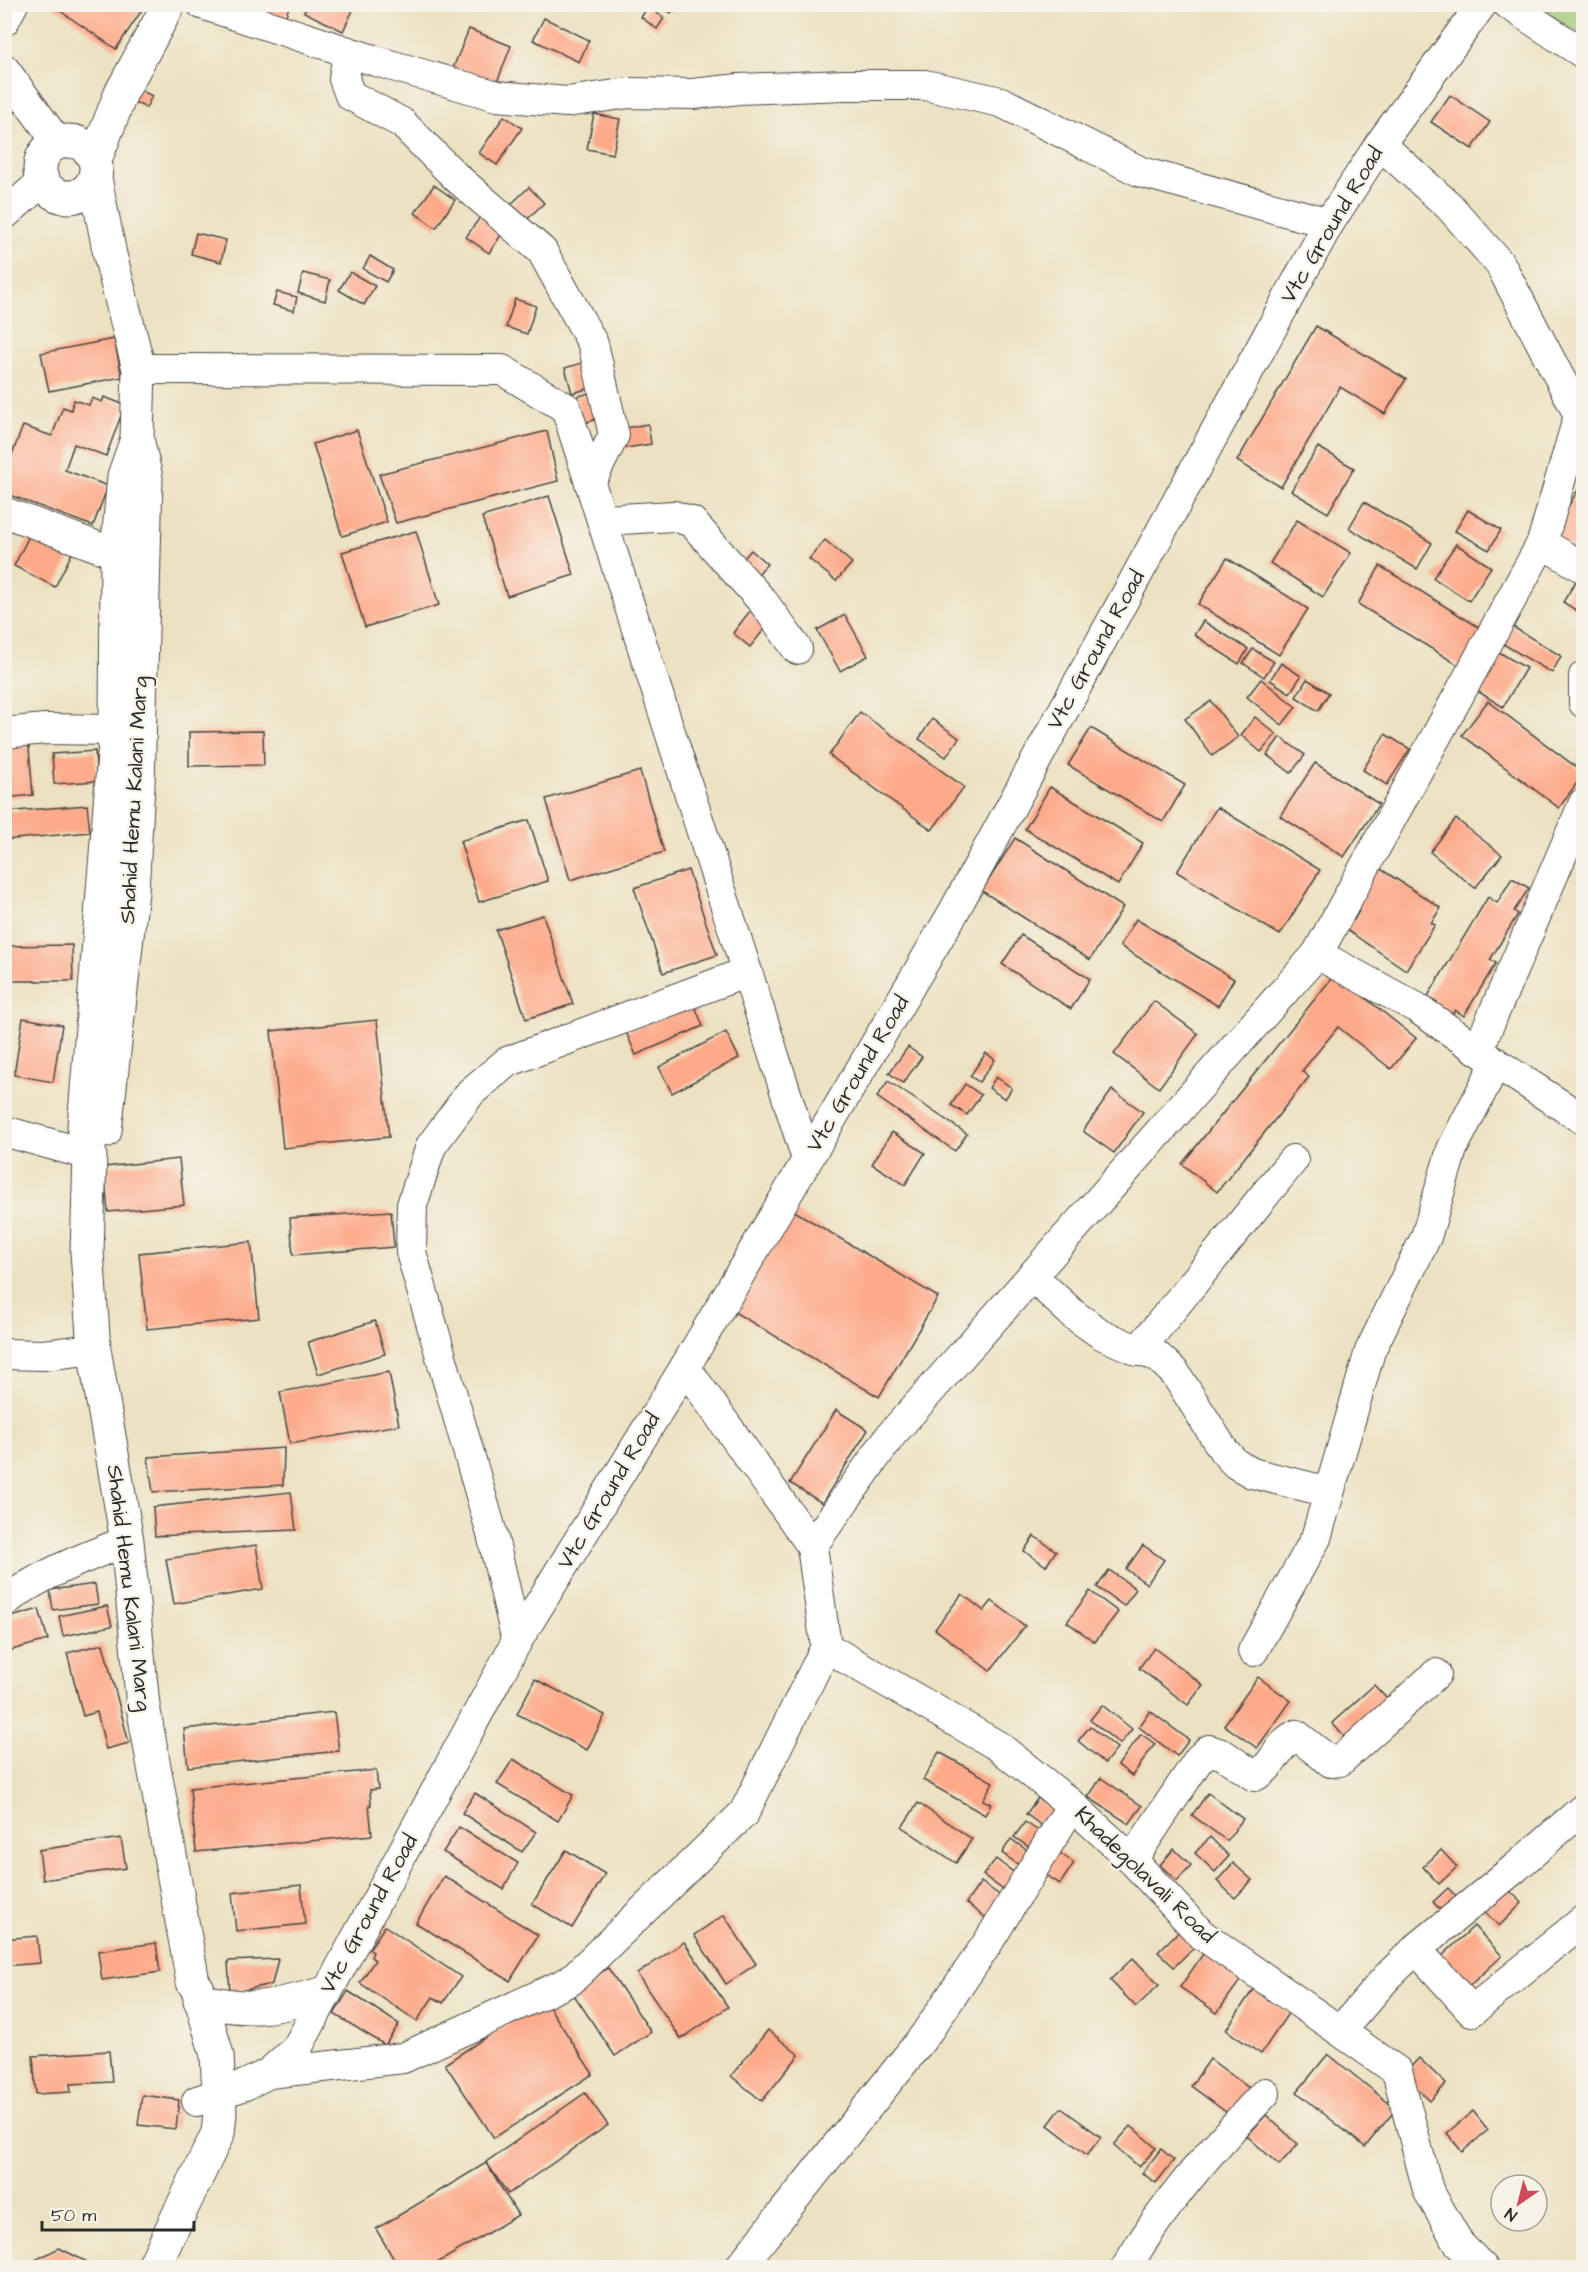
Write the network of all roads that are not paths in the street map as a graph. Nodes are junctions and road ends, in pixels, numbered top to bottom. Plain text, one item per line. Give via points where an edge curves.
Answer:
1 (13, 4) edge
2 (169, 4) edge
3 (202, 4) edge
4 (1482, 4) edge
5 (1508, 4) edge
6 (4, 21) edge
7 (348, 52) junction
8 (1584, 54) edge
9 (4, 69) edge
10 (58, 142) junction
11 (1380, 144) junction
12 (95, 169) junction
13 (43, 182) junction
14 (4, 215) edge
15 (1329, 223) junction
16 (139, 369) junction
17 (590, 483) junction
18 (4, 512) edge
19 (602, 520) junction
20 (1542, 543) junction
21 (130, 556) junction
22 (1584, 568) edge
23 (798, 649) dead end
24 (1584, 676) edge
25 (1584, 703) edge
26 (116, 730) junction
27 (4, 733) edge
28 (1584, 803) edge
29 (1317, 954) junction
30 (747, 972) junction
31 (1487, 1057) junction
32 (1584, 1120) edge
33 (4, 1131) edge
34 (90, 1155) junction
35 (807, 1159) junction
36 (1293, 1161) dead end
37 (1032, 1276) junction
38 (94, 1349) junction
39 (1138, 1351) junction
40 (4, 1354) edge
41 (685, 1367) junction
42 (1329, 1492) junction
43 (127, 1541) junction
44 (812, 1546) junction
45 (4, 1602) edge
46 (517, 1641) junction
47 (826, 1647) junction
48 (1253, 1651) dead end
49 (1436, 1674) dead end
50 (1072, 1805) junction
51 (1584, 1808) edge
52 (1132, 1860) junction
53 (1584, 1920) edge
54 (1416, 1949) junction
55 (197, 1991) junction
56 (325, 1993) junction
57 (1340, 2031) junction
58 (269, 2073) junction
59 (1265, 2092) dead end
60 (208, 2098) junction
61 (131, 2268) edge
62 (153, 2268) edge
63 (739, 2268) edge
64 (1126, 2268) edge
65 (1483, 2268) edge

1 - 6 street
2 - 12 main road via 121,93
3 - 7 street
4 - 11 street, Vtc Ground Road
5 - 8 street
7 - 15 street via 497,96 567,102 629,93 925,86 1001,102 1141,172
7 - 17 street via 344,79 350,95 402,123 456,177 542,250 593,344 614,435
9 - 10 street
10 - 12 main road via 76,142 91,152
10 - 13 main road via 44,154 40,172
11 - 15 street, Vtc Ground Road
11 - 20 street via 1449,206 1500,264 1579,415
12 - 13 main road via 91,186 66,197
12 - 16 main road, Shahid Hemu Kalani Marg via 110,255
13 - 14 street
15 - 35 street, Vtc Ground Road via 953,913
16 - 17 street via 502,370 566,408
16 - 21 main road, Shahid Hemu Kalani Marg via 138,439 146,478
17 - 19 street
18 - 21 street
19 - 23 street via 674,516 692,522 764,603
19 - 30 street
20 - 22 street
20 - 29 street
21 - 26 main road, Shahid Hemu Kalani Marg
21 - 34 main road, Shahid Hemu Kalani Marg via 138,785 132,892 105,1132
24 - 25 street
26 - 27 street
26 - 34 main road, Shahid Hemu Kalani Marg via 84,1127
28 - 31 street
29 - 31 street via 1417,1008
29 - 37 street
30 - 35 street
30 - 46 street via 507,1062 471,1092 431,1146 412,1205 411,1252 492,1534
31 - 32 street
31 - 42 street via 1452,1149 1426,1237 1370,1351
33 - 34 street
34 - 38 main road, Shahid Hemu Kalani Marg via 87,1252
35 - 41 street, Vtc Ground Road
36 - 39 street
37 - 39 street via 1074,1315 1101,1334
37 - 44 street via 891,1436
38 - 40 street via 43,1355
38 - 43 main road, Shahid Hemu Kalani Marg
39 - 42 street via 1157,1356 1175,1373 1236,1464 1252,1473
41 - 44 street
41 - 46 street, Vtc Ground Road
42 - 48 street via 1316,1538
43 - 45 street via 74,1562
43 - 55 main road, Shahid Hemu Kalani Marg via 143,1706
44 - 47 street
46 - 56 street, Vtc Ground Road
47 - 50 street, Khadegolavali Road via 998,1746
47 - 58 street via 744,1813 570,1981 404,2058
49 - 52 street via 1340,1761 1331,1762 1296,1735 1289,1738 1263,1773 1254,1776 1224,1755 1209,1750
50 - 52 street, Khadegolavali Road
50 - 63 street via 987,1944 925,2035
51 - 54 street
52 - 57 street, Khadegolavali Road via 1201,1934
53 - 54 street via 1472,2011
54 - 57 street
55 - 56 main road via 229,2007 255,2008
55 - 60 main road, Shahid Hemu Kalani Marg via 190,1989 196,2067
56 - 58 street, Vtc Ground Road via 297,2048
57 - 65 street, Khadegolavali Road via 1397,2071 1428,2190 1459,2244
58 - 60 street, Vtc Ground Road
59 - 64 street via 1193,2171
60 - 61 main road
60 - 62 main road via 218,2133

